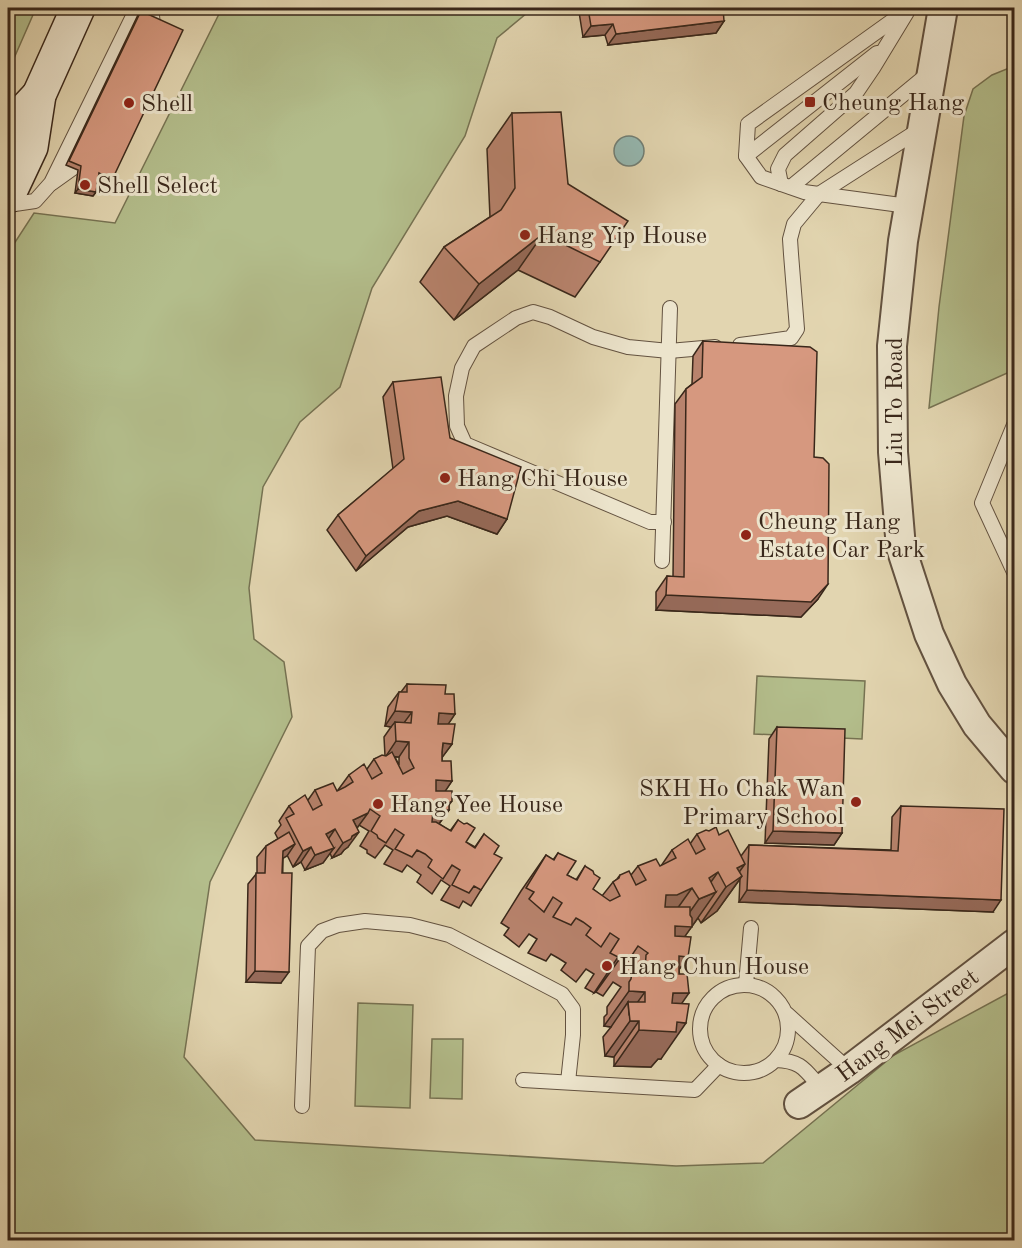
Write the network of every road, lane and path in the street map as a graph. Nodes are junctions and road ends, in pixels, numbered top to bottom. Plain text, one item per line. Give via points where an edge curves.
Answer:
1 (78, 8) edge
2 (137, 8) edge
3 (151, 8) edge
4 (909, 8) edge
5 (944, 8) edge
6 (887, 45) junction
7 (156, 47) edge
8 (932, 70) junction
9 (39, 94) junction
10 (8, 128) edge
11 (921, 129) junction
12 (747, 156) junction
13 (108, 159) edge
14 (51, 183) junction
15 (786, 185) junction
16 (819, 194) junction
17 (8, 196) edge
18 (8, 205) edge
19 (908, 206) junction
20 (670, 308) dead end
21 (669, 351) junction
22 (1014, 425) edge
23 (664, 522) junction
24 (663, 561) dead end
25 (1014, 572) edge
26 (1014, 769) edge
27 (751, 928) dead end
28 (1014, 944) edge
29 (746, 984) junction
30 (787, 1014) junction
31 (776, 1060) junction
32 (719, 1065) junction
33 (849, 1070) junction
34 (523, 1080) dead end
35 (568, 1082) junction
36 (810, 1096) joint
37 (302, 1106) dead end

1 - 9 main road
2 - 14 lane
3 - 7 lane
4 - 6 lane
4 - 12 lane via 748,124
5 - 8 street, Liu To Road
6 - 12 lane
6 - 15 lane via 856,93 785,155 778,169
8 - 11 street, Liu To Road
8 - 15 lane
9 - 10 main road
9 - 17 main road via 31,147
11 - 16 lane
11 - 19 street, Liu To Road
12 - 15 lane via 761,177
13 - 14 lane via 73,168
14 - 18 lane via 35,201
15 - 16 lane
16 - 19 lane
16 - 21 lane via 794,224 790,239 797,329 791,338
19 - 26 street, Liu To Road via 892,346 893,452 901,548 929,634 952,684 977,725
20 - 21 lane
21 - 23 lane
21 - 23 lane via 628,347 593,337 533,312 516,318 474,346 462,368 456,396 457,426 465,444 650,522
22 - 25 lane via 982,503
23 - 24 lane
27 - 29 lane
28 - 33 street, Hang Mei Street
29 - 30 lane via 771,993
29 - 32 lane via 719,992 702,1015 702,1043
30 - 31 lane via 788,1038
30 - 33 lane
31 - 32 lane via 755,1072 730,1071
31 - 36 lane via 792,1060 802,1067
32 - 35 lane via 695,1090
33 - 36 street, Hang Mei Street
34 - 35 lane
35 - 37 lane via 573,1009 562,994 449,935 410,925 365,921 322,931 308,946

